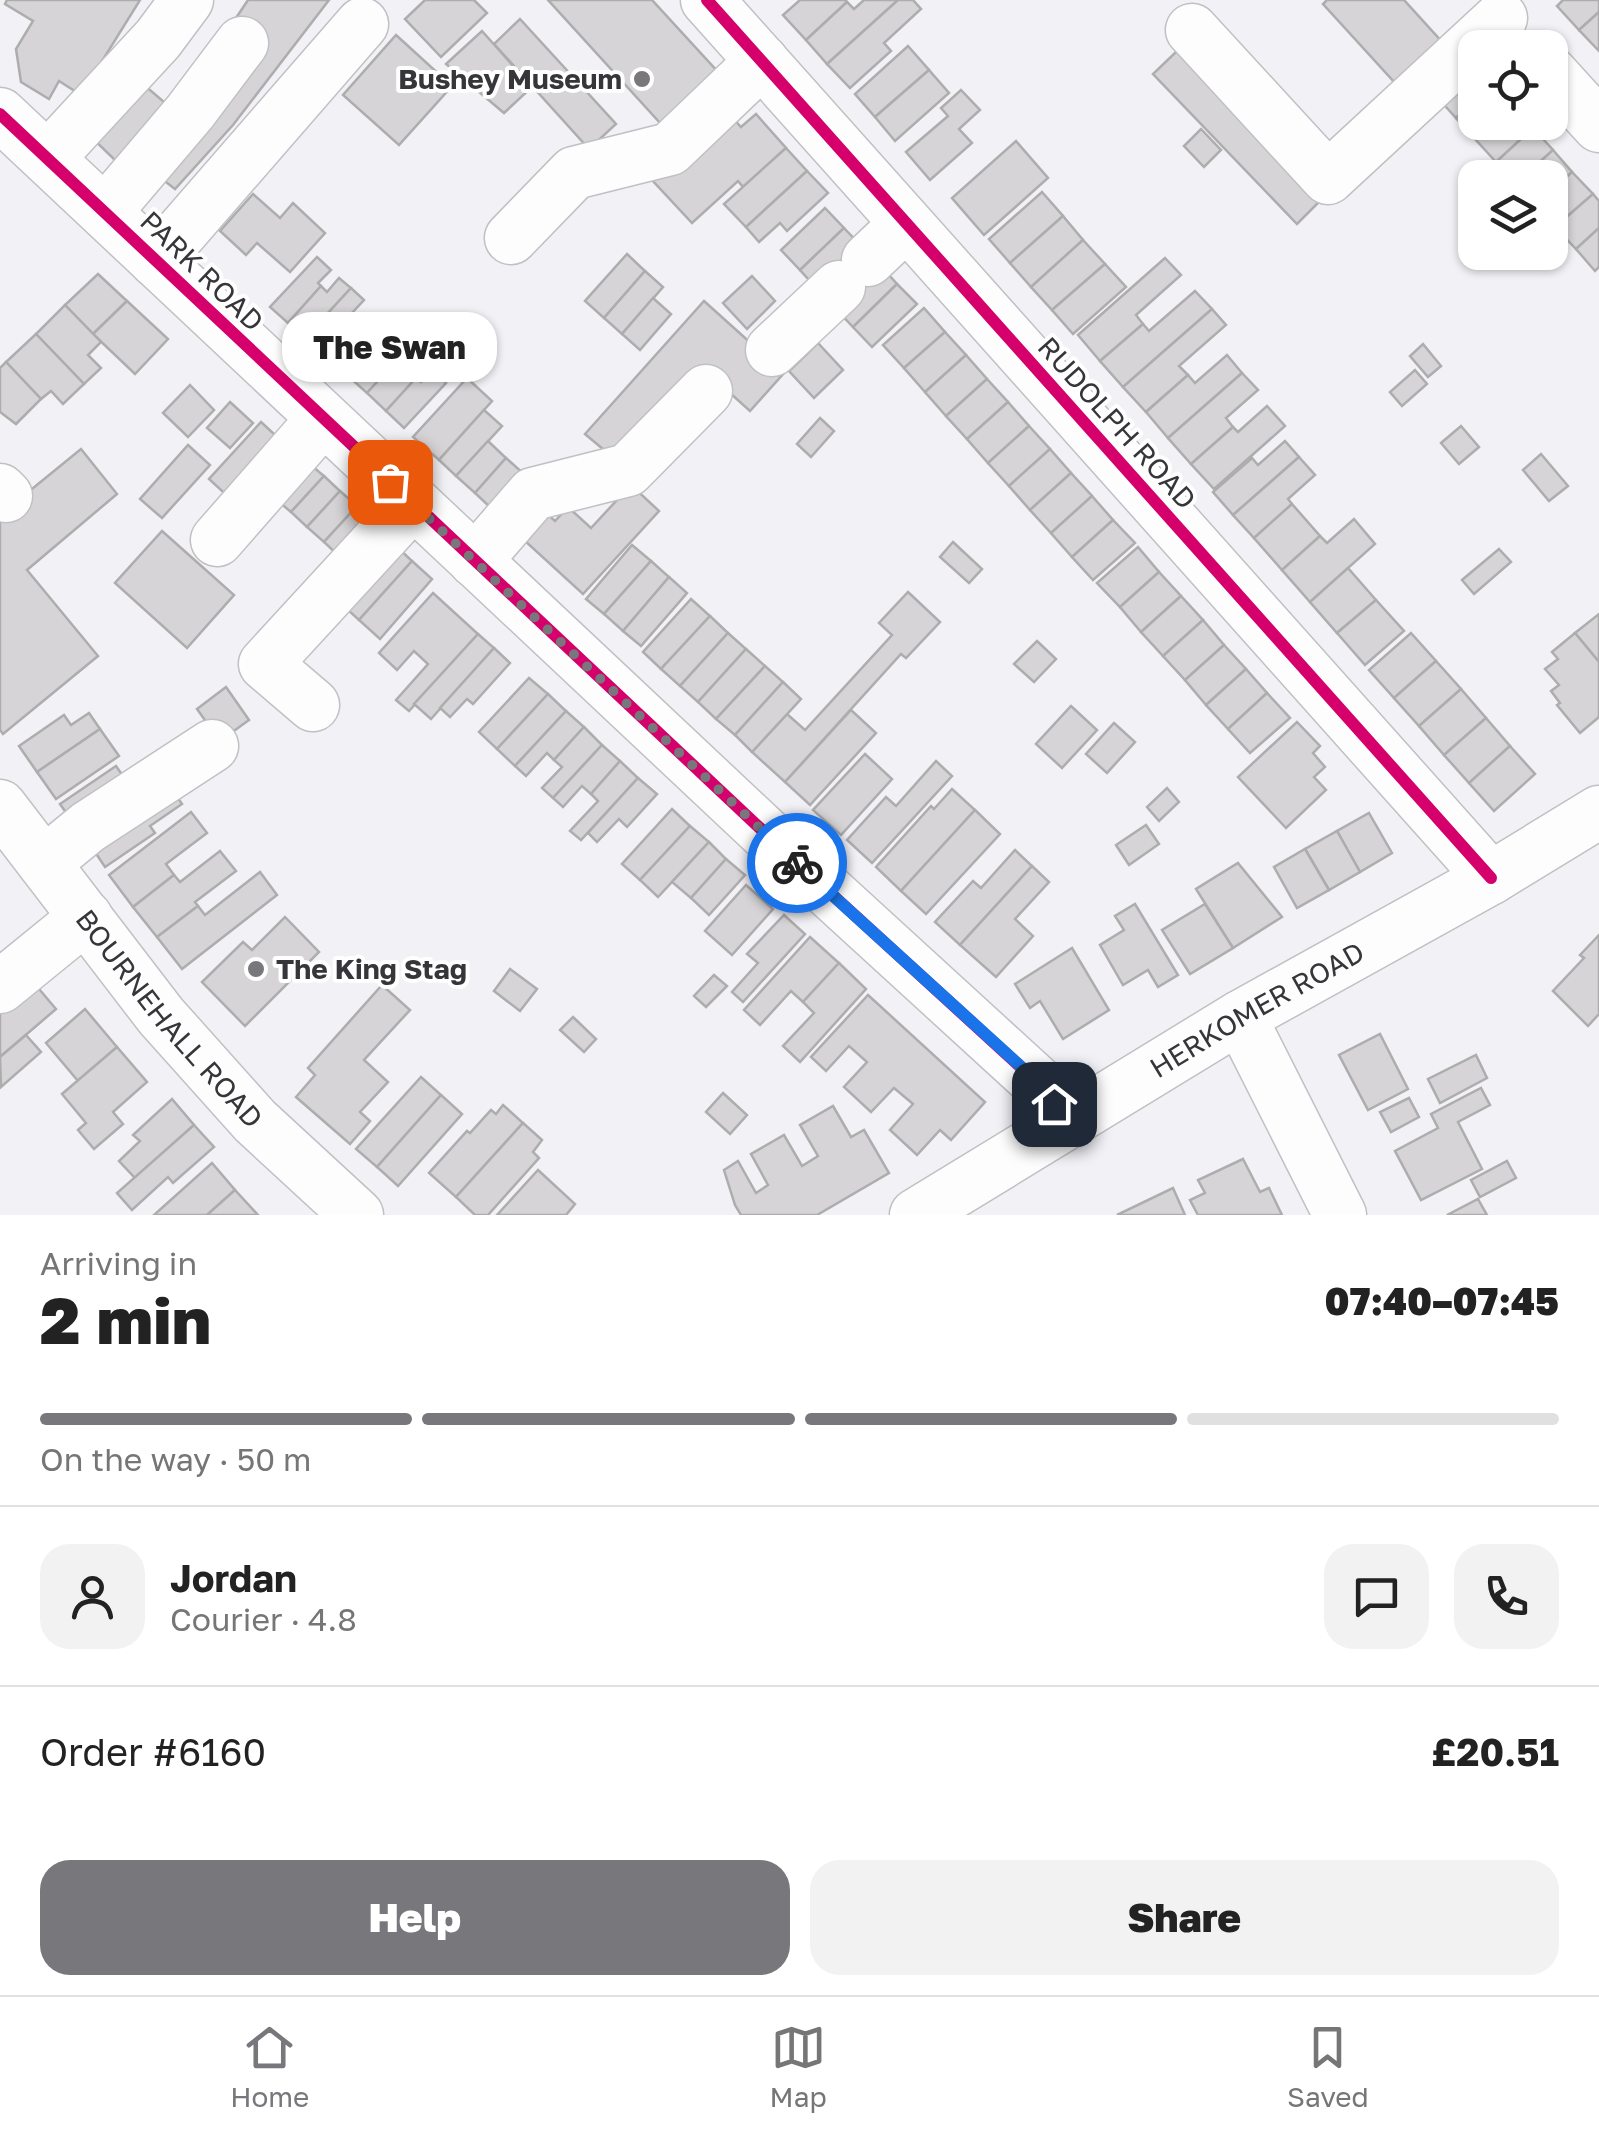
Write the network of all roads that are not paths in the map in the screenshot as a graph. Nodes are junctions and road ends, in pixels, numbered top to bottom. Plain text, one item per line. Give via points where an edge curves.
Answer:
1 (187, 0) edge
2 (706, 0) edge
3 (1512, 18) edge
4 (362, 24) dead end
5 (1192, 30) dead end
6 (242, 43) dead end
7 (762, 61) junction
8 (1568, 92) edge
9 (0, 114) edge
10 (1599, 126) edge
11 (49, 157) junction
12 (105, 212) junction
13 (906, 224) junction
14 (511, 238) dead end
15 (156, 261) junction
16 (772, 350) dead end
17 (706, 391) dead end
18 (323, 419) junction
19 (413, 503) junction
20 (218, 540) dead end
21 (475, 561) junction
22 (314, 705) dead end
23 (212, 746) dead end
24 (0, 806) edge
25 (1599, 812) edge
26 (44, 863) junction
27 (1490, 878) junction
28 (86, 917) junction
29 (0, 987) edge
30 (1240, 1017) junction
31 (1067, 1122) junction
32 (358, 1215) edge
33 (916, 1215) edge
34 (1340, 1215) edge

1 - 11 street
2 - 7 street, RUDOLPH ROAD
3 - 5 street via 1328,178
4 - 15 street
6 - 12 street
7 - 13 street, RUDOLPH ROAD
7 - 14 street via 670,150 574,173
8 - 10 street
9 - 11 street, PARK ROAD
11 - 12 street, PARK ROAD
12 - 15 street, PARK ROAD
13 - 16 street
13 - 27 street, RUDOLPH ROAD
15 - 18 street, PARK ROAD
17 - 21 street via 628,470 533,494
18 - 19 street, PARK ROAD
18 - 20 street
19 - 21 street, PARK ROAD
19 - 22 street via 265,664
21 - 31 street, PARK ROAD via 1038,1082
23 - 26 street
24 - 26 street, BOURNEHALL ROAD
25 - 27 street, HERKOMER ROAD
26 - 28 street, BOURNEHALL ROAD
27 - 30 street, HERKOMER ROAD
28 - 29 street
28 - 32 street, BOURNEHALL ROAD via 255,1121
30 - 31 street, HERKOMER ROAD
30 - 34 street
31 - 33 street, HERKOMER ROAD

